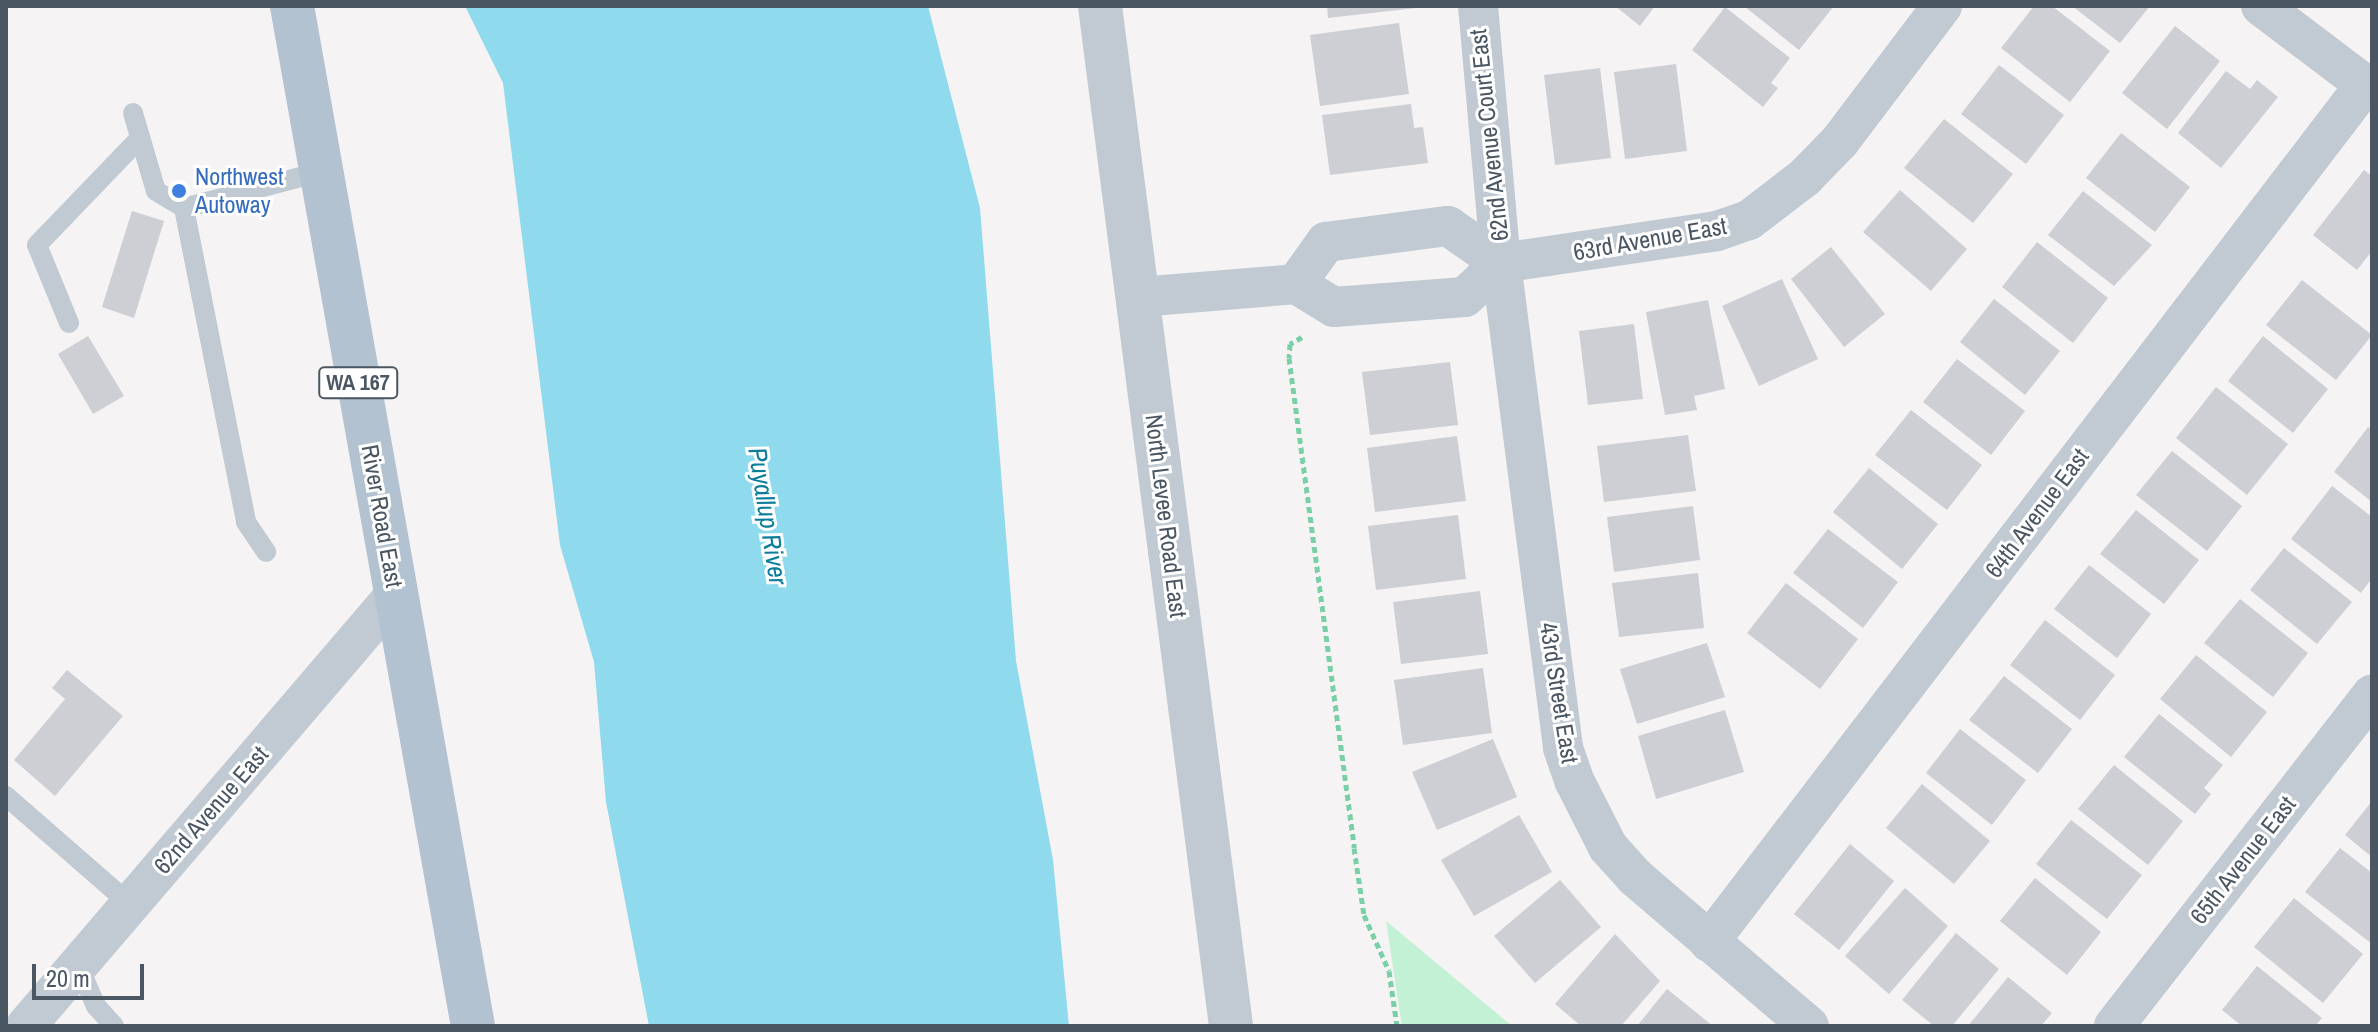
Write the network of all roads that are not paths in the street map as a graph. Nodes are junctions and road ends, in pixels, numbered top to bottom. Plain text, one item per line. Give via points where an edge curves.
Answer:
1 (292, 6) edge
2 (1100, 6) edge
3 (1478, 6) edge
4 (1942, 6) edge
5 (2261, 6) edge
6 (2368, 88) edge
7 (133, 113) dead end
8 (139, 139) junction
9 (319, 172) junction
10 (184, 208) junction
11 (1501, 263) junction
12 (1296, 284) junction
13 (1139, 297) junction
14 (69, 323) dead end
15 (266, 552) dead end
16 (396, 594) junction
17 (2372, 694) edge
18 (6, 796) edge
19 (130, 904) junction
20 (1709, 942) junction
21 (78, 965) junction
22 (26, 1026) edge
23 (114, 1026) edge
24 (473, 1026) edge
25 (1231, 1026) edge
26 (1809, 1026) edge
27 (2114, 1026) edge

1 - 9 main road, River Road East / WA 167
2 - 13 street, North Levee Road East
3 - 11 street, 62nd Avenue Court East
4 - 11 street, 63rd Avenue East via 1840,141 1805,177 1749,220 1717,231
5 - 6 street
6 - 20 street, 64th Avenue East
7 - 8 lane
8 - 10 lane via 156,191
8 - 14 lane via 37,245
9 - 10 lane
9 - 16 main road, River Road East / WA 167
10 - 15 lane via 246,522
11 - 12 street via 1465,297 1334,307
11 - 12 street via 1448,226 1326,242
11 - 20 street, 43rd Street East via 1563,748 1589,815 1608,847
12 - 13 street
13 - 25 street, North Levee Road East
16 - 19 street, 62nd Avenue East
16 - 24 main road, River Road East / WA 167
17 - 27 street, 65th Avenue East
18 - 19 lane
19 - 21 street, 62nd Avenue East
20 - 26 street, 43rd Street East
21 - 22 street, 62nd Avenue East
21 - 23 lane via 96,1006

